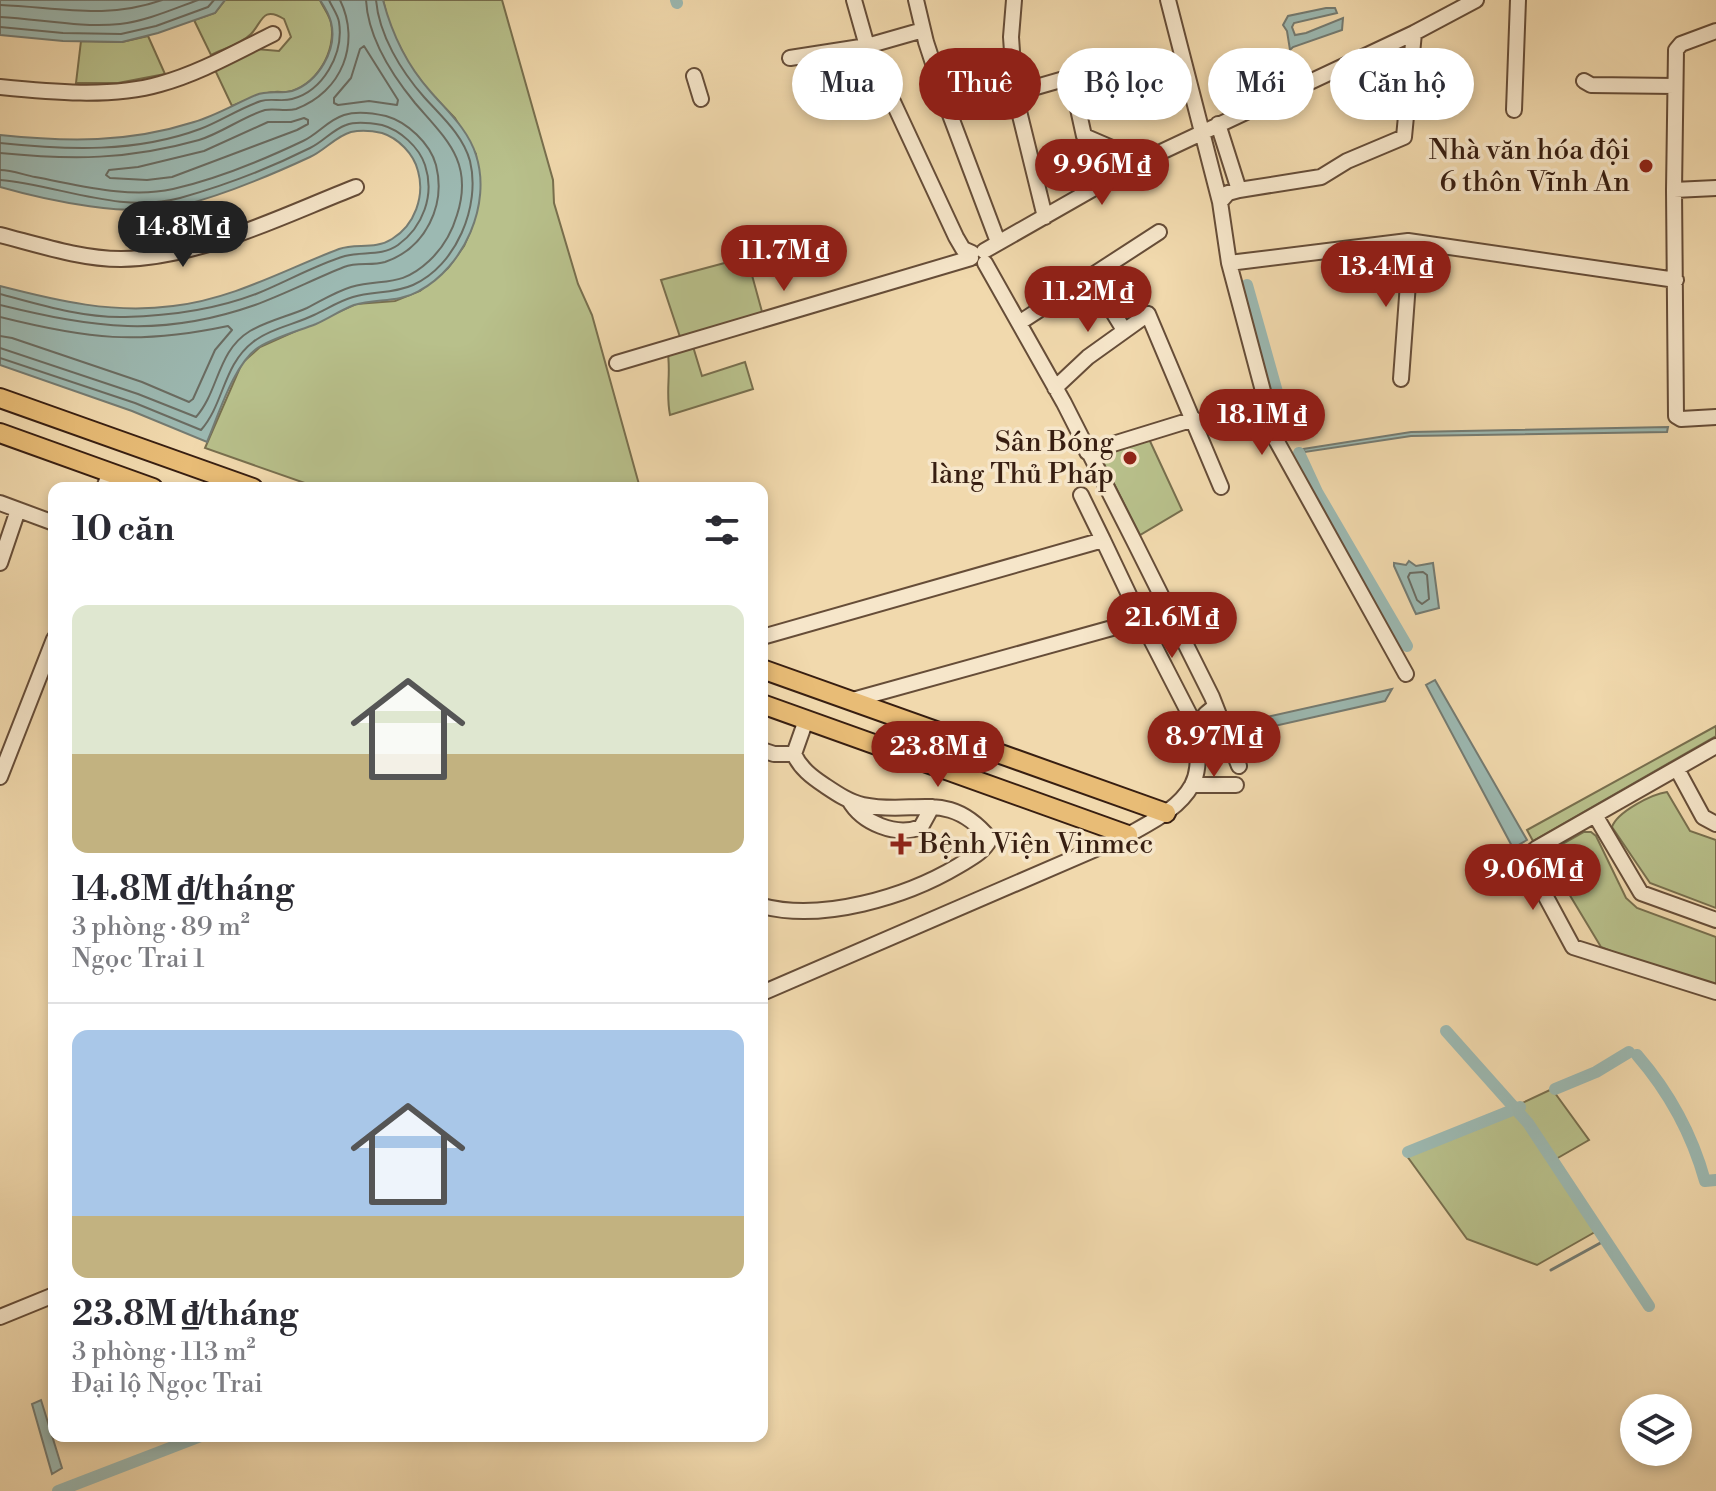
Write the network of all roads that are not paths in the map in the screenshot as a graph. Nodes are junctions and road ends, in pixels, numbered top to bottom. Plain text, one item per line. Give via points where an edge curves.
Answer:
1 (854, 0) edge
2 (916, 0) edge
3 (1014, 0) edge
4 (1168, 0) edge
5 (1476, 0) edge
6 (1518, 0) edge
7 (923, 30) junction
8 (1716, 31) edge
9 (1414, 33) junction
10 (273, 34) dead end
11 (867, 46) junction
12 (929, 48) edge
13 (1012, 48) edge
14 (790, 58) dead end
15 (694, 76) dead end
16 (1584, 81) dead end
17 (1675, 86) junction
18 (0, 87) edge
19 (701, 99) dead end
20 (1514, 110) dead end
21 (952, 120) edge
22 (1021, 120) edge
23 (1080, 120) edge
24 (1218, 124) junction
25 (1203, 132) junction
26 (1142, 161) junction
27 (356, 187) dead end
28 (1716, 188) edge
29 (1239, 190) junction
30 (1674, 190) junction
31 (1220, 202) junction
32 (1045, 217) junction
33 (1159, 232) dead end
34 (0, 235) edge
35 (998, 242) junction
36 (1411, 242) junction
37 (978, 256) junction
38 (1229, 263) junction
39 (1091, 276) junction
40 (1676, 280) junction
41 (1019, 323) junction
42 (1124, 330) junction
43 (617, 363) dead end
44 (1401, 379) dead end
45 (1055, 388) junction
46 (0, 398) edge
47 (1716, 417) edge
48 (1194, 419) junction
49 (0, 433) edge
50 (1087, 452) junction
51 (107, 480) edge
52 (236, 482) edge
53 (1221, 487) dead end
54 (1081, 495) dead end
55 (0, 503) edge
56 (18, 510) junction
57 (48, 521) edge
58 (1103, 540) junction
59 (0, 563) edge
60 (1141, 620) junction
61 (768, 635) edge
62 (48, 654) edge
63 (768, 671) edge
64 (1406, 674) dead end
65 (849, 701) junction
66 (768, 706) edge
67 (1216, 707) junction
68 (806, 720) junction
69 (1196, 727) junction
70 (1216, 739) dead end
71 (1200, 746) junction
72 (1716, 746) edge
73 (768, 752) edge
74 (794, 754) junction
75 (1239, 766) dead end
76 (1677, 769) junction
77 (0, 775) edge
78 (1192, 785) junction
79 (1236, 785) dead end
80 (849, 800) junction
81 (932, 807) junction
82 (1166, 813) junction
83 (1595, 815) junction
84 (1716, 824) edge
85 (1128, 835) junction
86 (768, 908) edge
87 (1716, 920) edge
88 (768, 990) edge
89 (1716, 992) edge
90 (48, 1297) edge
91 (0, 1317) edge

1 - 11 street
2 - 7 street
3 - 13 street
4 - 25 street
5 - 9 street
6 - 20 street
7 - 11 street
7 - 12 street
8 - 17 street via 1677,48
9 - 24 street
9 - 29 street via 1404,137 1321,177
10 - 18 street via 151,87 91,92
11 - 14 street
11 - 37 street via 956,237 963,249
15 - 19 street
16 - 17 street
17 - 30 street
21 - 35 street
22 - 32 street
23 - 26 street via 1084,136
24 - 25 street
24 - 29 street
25 - 26 street
25 - 31 street
26 - 32 street
27 - 34 street via 223,239 165,254 120,259
28 - 30 street
29 - 31 street
30 - 40 street
31 - 38 street
32 - 35 street
33 - 39 street
35 - 37 street
36 - 38 street
36 - 40 street
36 - 44 street
37 - 41 street
37 - 43 street
38 - 64 street via 1276,440
39 - 41 street
39 - 42 street
40 - 47 street via 1676,416
41 - 45 street
42 - 45 street
42 - 48 street via 1148,314
45 - 50 street
46 - 52 main road
48 - 50 street
48 - 53 street
49 - 51 main road
50 - 67 street
54 - 58 street
55 - 56 street
56 - 57 street
56 - 59 street
58 - 60 street
58 - 61 street
60 - 65 street via 1075,643
60 - 69 street
62 - 77 street
63 - 65 main road
65 - 82 main road
66 - 68 main road
67 - 69 street
67 - 75 street
68 - 74 street
68 - 85 main road
69 - 71 street
70 - 71 street
71 - 78 street
72 - 76 street
73 - 74 street
74 - 80 street via 812,777
76 - 83 street
76 - 84 street via 1703,817
78 - 79 street
78 - 82 street
80 - 81 street
80 - 81 street via 865,819 900,831 921,827
81 - 86 street via 961,813 979,826 990,839 986,847 939,877 889,898 830,909
82 - 85 street
83 - 87 street via 1641,893
83 - 89 street via 1525,858 1573,947
85 - 88 street
90 - 91 street

